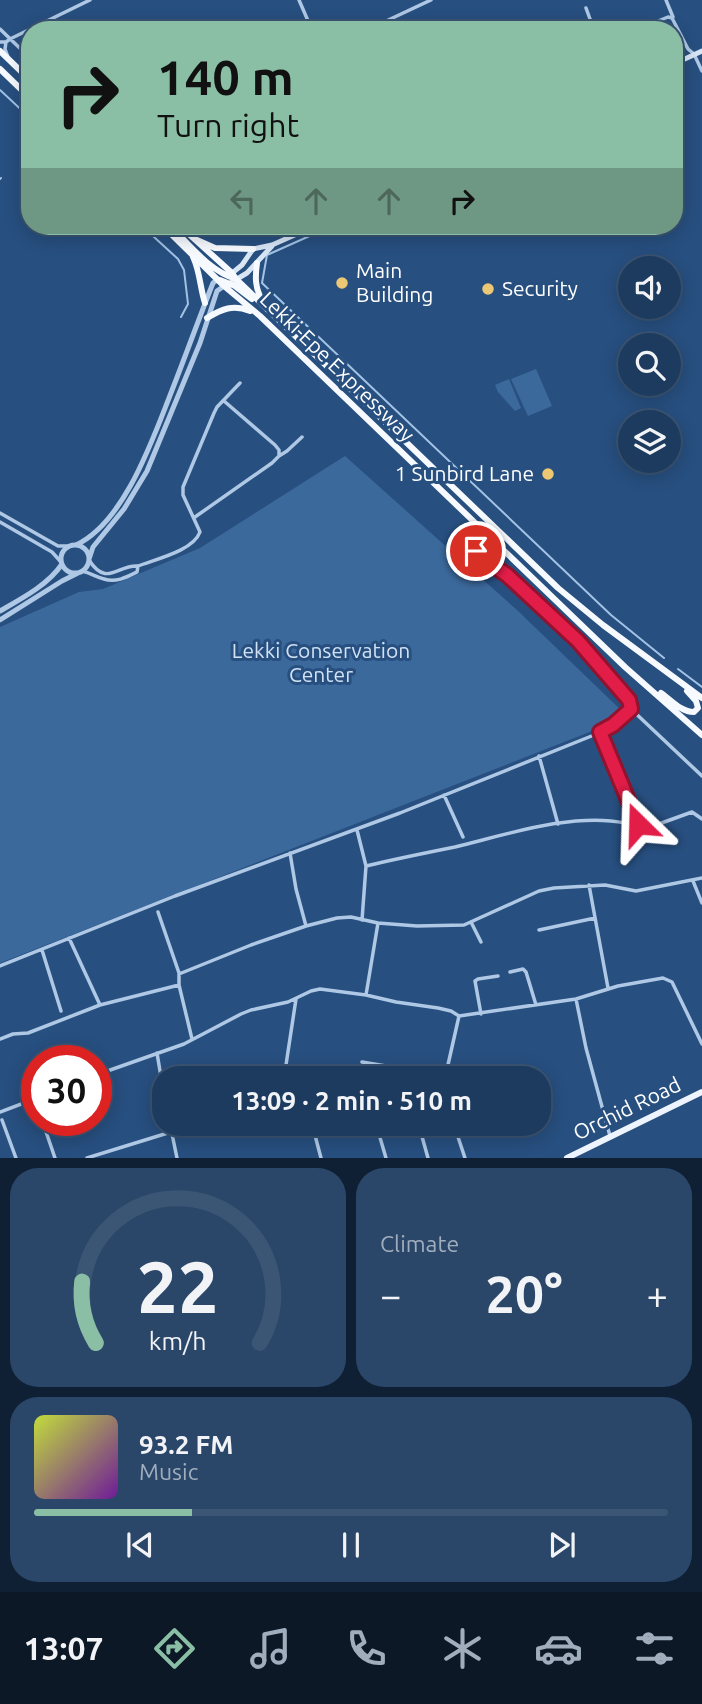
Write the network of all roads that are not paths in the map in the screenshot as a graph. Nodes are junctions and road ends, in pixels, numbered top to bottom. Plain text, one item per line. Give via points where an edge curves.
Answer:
1 (90, 0) edge
2 (299, 0) edge
3 (431, 0) edge
4 (666, 0) edge
5 (586, 8) dead end
6 (674, 20) joint
7 (47, 21) edge
8 (308, 21) edge
9 (386, 21) edge
10 (591, 21) edge
11 (658, 21) edge
12 (0, 29) edge
13 (21, 34) edge
14 (683, 39) edge
15 (8, 40) junction
16 (0, 42) edge
17 (0, 51) edge
18 (21, 51) edge
19 (702, 51) edge
20 (694, 54) junction
21 (9, 60) junction
22 (683, 60) edge
23 (0, 69) edge
24 (21, 71) edge
25 (702, 71) edge
26 (21, 89) edge
27 (172, 235) edge
28 (179, 235) edge
29 (295, 235) edge
30 (190, 236) joint
31 (272, 245) junction
32 (253, 250) junction
33 (190, 252) junction
34 (257, 263) junction
35 (218, 279) junction
36 (230, 279) junction
37 (205, 303) junction
38 (264, 305) junction
39 (260, 316) junction
40 (207, 318) junction
41 (296, 336) junction
42 (240, 383) dead end
43 (224, 401) junction
44 (302, 437) dead end
45 (279, 456) junction
46 (0, 513) edge
47 (194, 517) junction
48 (0, 522) edge
49 (479, 528) junction
50 (492, 541) junction
51 (76, 545) junction
52 (68, 546) junction
53 (476, 548) junction
54 (89, 559) junction
55 (61, 563) junction
56 (138, 566) junction
57 (80, 572) junction
58 (0, 611) edge
59 (0, 620) edge
60 (677, 681) junction
61 (653, 691) junction
62 (702, 698) edge
63 (631, 709) junction
64 (600, 732) junction
65 (702, 735) edge
66 (539, 756) junction
67 (702, 776) edge
68 (444, 795) junction
69 (702, 819) edge
70 (558, 824) junction
71 (638, 824) junction
72 (357, 830) junction
73 (463, 837) dead end
74 (290, 853) junction
75 (366, 866) junction
76 (702, 878) edge
77 (693, 881) junction
78 (589, 885) junction
79 (702, 903) edge
80 (158, 912) dead end
81 (596, 918) junction
82 (362, 920) junction
83 (471, 922) junction
84 (378, 923) junction
85 (306, 926) junction
86 (539, 930) dead end
87 (69, 938) junction
88 (481, 943) dead end
89 (42, 950) junction
90 (0, 966) edge
91 (510, 972) dead end
92 (179, 974) junction
93 (498, 976) dead end
94 (178, 985) junction
95 (608, 988) junction
96 (366, 995) junction
97 (296, 999) junction
98 (576, 999) junction
99 (100, 1005) junction
100 (536, 1005) junction
101 (61, 1011) dead end
102 (481, 1014) junction
103 (459, 1016) junction
104 (192, 1039) junction
105 (0, 1040) edge
106 (702, 1044) edge
107 (157, 1053) junction
108 (362, 1062) dead end
109 (159, 1066) edge
110 (286, 1066) edge
111 (384, 1066) edge
112 (448, 1066) edge
113 (112, 1068) edge
114 (702, 1092) edge
115 (21, 1105) edge
116 (0, 1112) edge
117 (2, 1120) dead end
118 (48, 1136) edge
119 (158, 1136) edge
120 (172, 1136) edge
121 (315, 1136) edge
122 (381, 1136) edge
123 (422, 1136) edge
124 (458, 1136) edge
125 (610, 1137) junction
126 (16, 1158) edge
127 (55, 1158) edge
128 (87, 1158) edge
129 (177, 1158) edge
130 (321, 1158) edge
131 (386, 1158) edge
132 (428, 1158) edge
133 (465, 1158) edge
134 (567, 1158) edge

1 - 7 street
2 - 8 street
3 - 9 street
4 - 6 street
5 - 10 street
6 - 11 street
12 - 15 street
13 - 15 street
14 - 20 street
15 - 16 street
15 - 18 street
15 - 21 street
17 - 21 highway
19 - 20 main road
20 - 22 main road
20 - 25 street
21 - 24 highway
23 - 26 highway
27 - 33 highway
28 - 36 highway
29 - 31 main road
30 - 32 highway via 215,248
30 - 36 highway, Lekki-Epe Expressway
31 - 32 main road
31 - 34 main road
32 - 36 main road
33 - 35 highway
33 - 37 highway
34 - 36 main road via 247,273
34 - 38 highway via 256,286
35 - 36 highway
35 - 37 street
36 - 38 highway, Lekki-Epe Expressway
36 - 39 highway, Lekki-Epe Expressway
36 - 40 street via 217,292
36 - 41 highway via 288,334
37 - 51 street via 136,476 102,525
38 - 41 highway, Lekki-Epe Expressway
39 - 40 highway via 232,307
39 - 49 highway, Lekki-Epe Expressway
40 - 54 street via 147,471
41 - 60 highway, Lekki-Epe Expressway via 558,588
42 - 43 street
43 - 45 street via 275,444
43 - 47 street via 214,413 183,487
44 - 45 street
45 - 47 street
46 - 52 street via 58,546
47 - 56 street via 200,532 193,544
48 - 55 street via 52,552
49 - 50 highway, Lekki-Epe Expressway
49 - 53 street
50 - 53 street
50 - 61 highway, Lekki-Epe Expressway
51 - 52 street
51 - 54 street via 87,551
52 - 55 street
53 - 63 street via 477,557 507,575 578,641 629,700
54 - 56 street via 111,575
54 - 57 street
55 - 57 street via 68,572
55 - 58 street via 45,582
56 - 57 street via 137,572 118,580
57 - 59 street
60 - 61 highway via 696,701 696,711 689,713
60 - 62 highway, Lekki-Epe Expressway
61 - 65 highway, Lekki-Epe Expressway
63 - 64 street
63 - 67 street
64 - 66 street
64 - 71 street
66 - 68 street
66 - 70 street
68 - 72 street
68 - 73 street
69 - 71 street via 692,812 645,829
70 - 71 street via 587,820
70 - 75 street
72 - 74 street
72 - 75 street
74 - 85 street
74 - 87 street
75 - 82 street
76 - 77 street
77 - 78 street via 636,891
77 - 79 street
78 - 81 street
78 - 83 street via 539,891
80 - 92 street
81 - 86 street
81 - 95 street
82 - 84 street
82 - 85 street via 337,918
83 - 84 street
83 - 88 street
84 - 96 street
85 - 92 street
87 - 89 street
87 - 99 street
89 - 90 street
89 - 101 street
91 - 100 street via 526,972
92 - 94 street
93 - 102 street via 475,981
94 - 99 street
94 - 104 street
95 - 98 street
95 - 106 street via 663,978 672,982
96 - 97 street via 320,989
96 - 103 street
97 - 104 street via 241,1014
97 - 110 street
98 - 100 street
98 - 125 street
99 - 105 street
100 - 102 street
102 - 103 street
103 - 112 street
104 - 107 street
107 - 109 street
107 - 113 street
108 - 111 street
114 - 125 main road, Orchid Road
115 - 116 street
117 - 126 street
118 - 127 street
119 - 128 street
120 - 129 street
121 - 130 street
122 - 131 street
123 - 132 street
124 - 133 street
125 - 134 main road, Orchid Road

